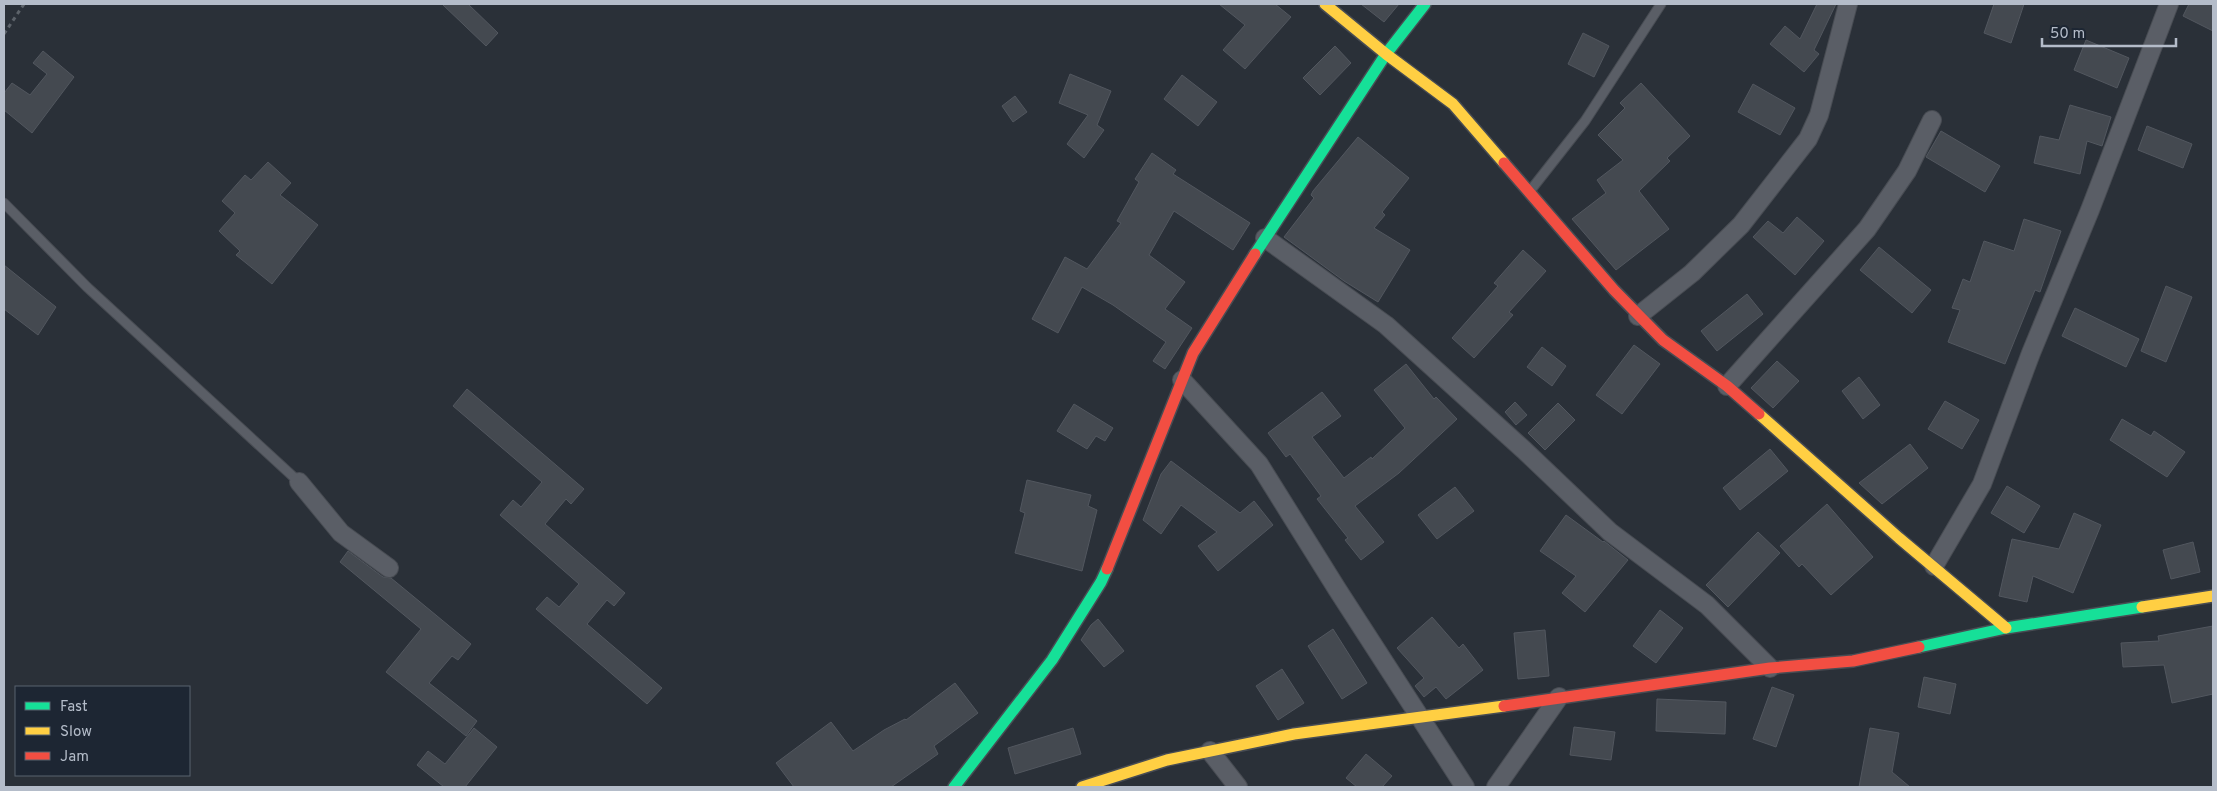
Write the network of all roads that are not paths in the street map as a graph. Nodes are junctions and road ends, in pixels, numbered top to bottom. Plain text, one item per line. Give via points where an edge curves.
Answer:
1 (1325, 4) edge
2 (1425, 4) edge
3 (1661, 4) edge
4 (1848, 4) edge
5 (2169, 4) edge
6 (1386, 54) junction
7 (1932, 120) dead end
8 (1528, 193) junction
9 (4, 203) edge
10 (1265, 238) junction
11 (1638, 316) junction
12 (1182, 380) junction
13 (1727, 386) junction
14 (299, 482) joint
15 (1934, 566) junction
16 (389, 568) dead end
17 (2213, 596) edge
18 (2006, 628) junction
19 (1770, 668) junction
20 (1559, 697) junction
21 (1422, 718) junction
22 (1210, 751) junction
23 (954, 787) edge
24 (1082, 787) edge
25 (1238, 787) edge
26 (1465, 787) edge
27 (1496, 787) edge

1 - 6 street
2 - 6 street
3 - 8 lane via 1585,122
4 - 11 street via 1819,115 1808,139 1741,225 1692,273
5 - 15 street via 1982,484
6 - 8 street via 1453,104
6 - 10 street
7 - 13 street via 1906,171 1866,229
8 - 11 street
9 - 14 lane via 87,287
10 - 12 street via 1194,353
10 - 19 street via 1386,325 1610,532 1707,605
11 - 13 street via 1663,340
12 - 21 street via 1259,464
12 - 23 street via 1101,582 1052,660
13 - 15 street
14 - 16 street via 341,533
15 - 18 street
17 - 18 street
18 - 19 street via 1853,661
19 - 20 street
20 - 21 street
20 - 27 street
21 - 22 street via 1294,734
21 - 26 street
22 - 24 street via 1166,760
22 - 25 street

